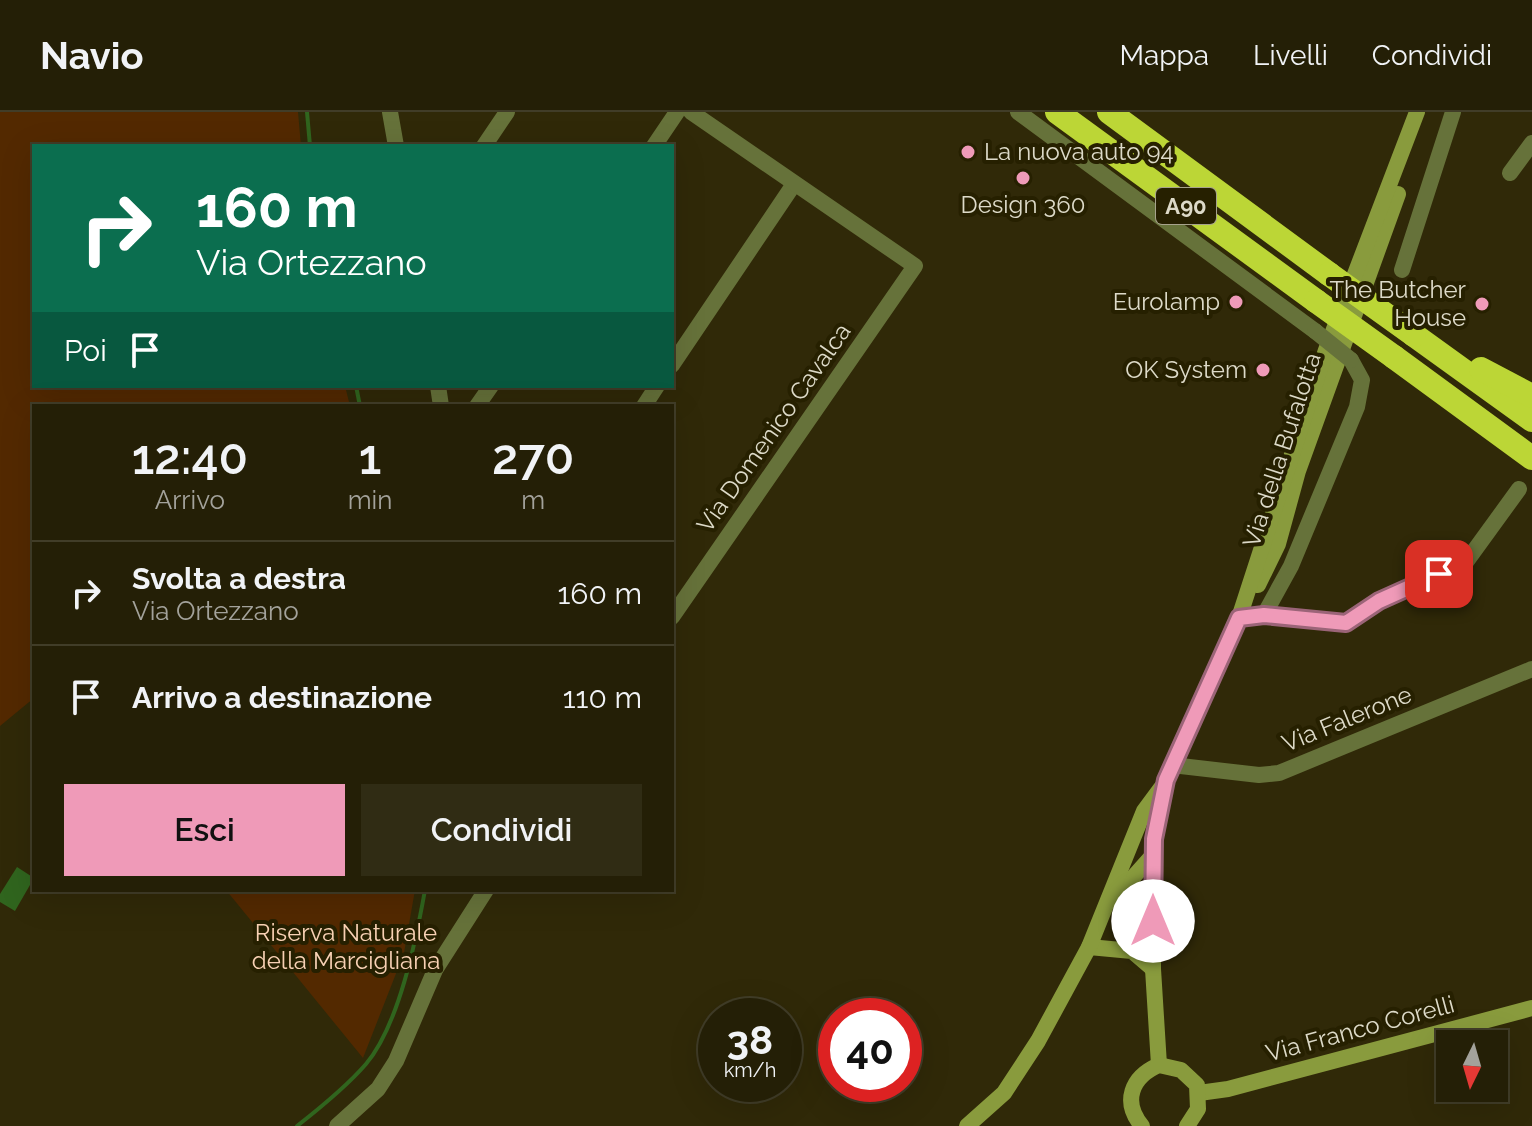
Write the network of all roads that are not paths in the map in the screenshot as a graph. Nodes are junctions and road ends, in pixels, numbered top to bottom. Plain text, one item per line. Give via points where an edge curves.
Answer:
1 (390, 112) edge
2 (507, 112) edge
3 (677, 112) edge
4 (691, 112) edge
5 (1018, 112) edge
6 (1057, 112) edge
7 (1109, 112) edge
8 (1417, 112) edge
9 (1424, 112) edge
10 (1453, 112) edge
11 (1532, 143) edge
12 (396, 144) edge
13 (485, 144) edge
14 (655, 144) edge
15 (1510, 173) dead end
16 (794, 184) junction
17 (1402, 270) dead end
18 (1437, 352) junction
19 (674, 362) edge
20 (1532, 396) edge
21 (1532, 420) edge
22 (1532, 458) edge
23 (1519, 489) dead end
24 (674, 614) edge
25 (1264, 615) junction
26 (1239, 618) junction
27 (1532, 669) edge
28 (1169, 773) junction
29 (1153, 855) junction
30 (485, 892) edge
31 (1102, 916) junction
32 (1089, 947) junction
33 (1153, 969) junction
34 (1532, 1008) edge
35 (1159, 1065) junction
36 (1199, 1093) junction
37 (337, 1126) edge
38 (967, 1126) edge
39 (1142, 1126) edge
40 (1187, 1126) edge

1 - 12 street
2 - 13 street
3 - 14 street
4 - 16 street
5 - 25 street, bridge via 1315,331 1351,360 1362,380 1357,407 1291,566
6 - 22 highway, A90, bridge
7 - 18 highway, A90, bridge
8 - 26 street, Via della Bufalotta via 1326,350
9 - 26 street, Via della Bufalotta via 1370,278 1298,471 1278,544
10 - 17 street
11 - 15 street
16 - 19 street
16 - 24 street, Via Domenico Cavalca via 915,266
18 - 20 highway
18 - 21 highway, A90
23 - 25 street via 1466,562 1379,601 1350,621
25 - 26 street
26 - 28 street, Via della Bufalotta
27 - 28 street, Via Falerone via 1279,773
28 - 29 street, Via della Bufalotta
28 - 31 street via 1144,811
29 - 31 street
29 - 33 street, Via della Bufalotta
30 - 37 street via 435,970 396,1061 378,1089
31 - 32 street
32 - 33 street via 1132,951
32 - 38 street via 1004,1093
33 - 35 street, Via della Bufalotta
34 - 36 street, Via Franco Corelli
35 - 36 street via 1181,1070
35 - 39 street via 1140,1076 1131,1095 1133,1115
36 - 40 street via 1198,1109

